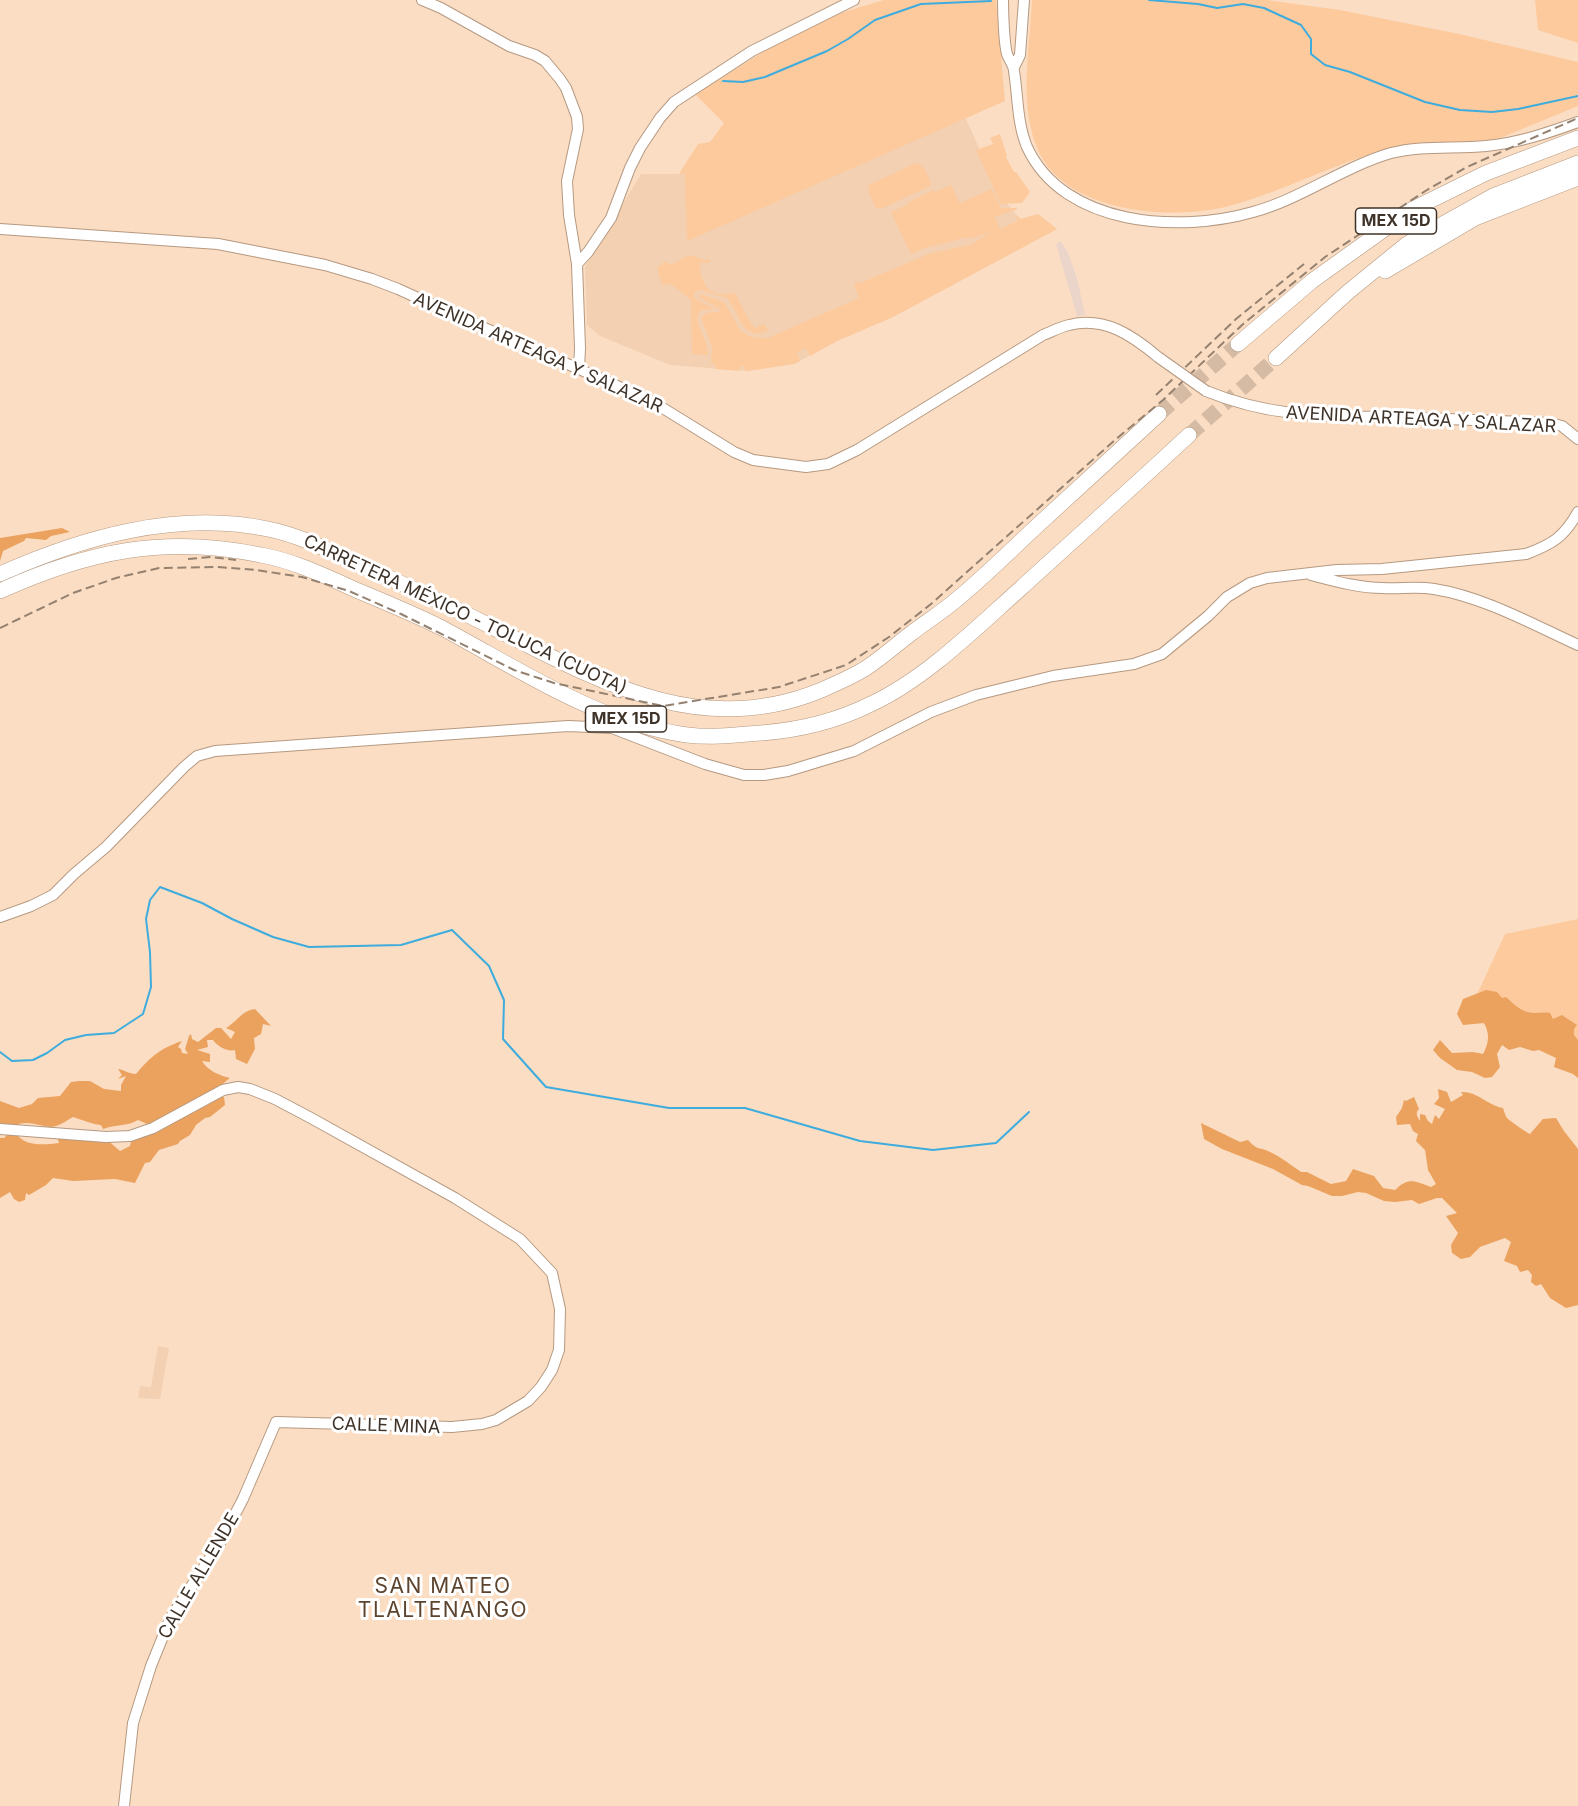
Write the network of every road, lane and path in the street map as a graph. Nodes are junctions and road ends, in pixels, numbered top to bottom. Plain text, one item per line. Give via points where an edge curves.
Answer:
1 (422, 0) edge
2 (854, 0) edge
3 (1003, 0) edge
4 (1024, 0) edge
5 (1014, 67) junction
6 (1578, 122) edge
7 (1578, 138) edge
8 (1578, 163) edge
9 (1578, 178) edge
10 (0, 229) edge
11 (577, 264) junction
12 (1348, 292) junction
13 (1238, 344) tunnel mouth
14 (1276, 358) tunnel mouth
15 (579, 369) junction
16 (1159, 414) tunnel mouth
17 (1189, 435) tunnel mouth
18 (1578, 439) edge
19 (1578, 512) edge
20 (1382, 568) junction
21 (0, 574) edge
22 (1305, 574) junction
23 (1382, 588) junction
24 (0, 591) edge
25 (1578, 645) edge
26 (0, 917) edge
27 (0, 1130) edge
28 (276, 1422) joint
29 (124, 1806) edge

1 - 11 street via 545,61 566,88 578,129 567,181
2 - 11 street via 752,51 674,102 640,148 611,218
3 - 5 street via 1007,54
4 - 5 street via 1020,55
5 - 6 street via 1027,146 1051,181 1107,213 1179,223 1255,212 1390,154 1506,144
7 - 13 highway, MEX 15D via 1486,173 1412,210 1312,281
8 - 12 highway, MEX 15D via 1493,196 1431,230 1407,244
9 - 12 highway via 1475,218
10 - 15 street, AVENIDA ARTEAGA Y SALAZAR via 218,244 325,265 398,289
11 - 15 street
12 - 14 highway, MEX 15D
15 - 18 street, AVENIDA ARTEAGA Y SALAZAR, bridge via 653,402 734,452 753,460 806,467 828,464 857,450 1043,335 1070,325 1091,323 1109,325 1128,334 1206,391 1237,403 1316,416 1550,423 1562,426
16 - 21 highway, CARRETERA MÉXICO - TOLUCA (CUOTA) / MEX 15D via 956,601 867,667 816,692 743,709 686,707 607,683 409,586 301,539 260,527 193,522 147,528 77,543
17 - 24 highway, CARRETERA MÉXICO - TOLUCA (CUOTA) / MEX 15D via 967,637 903,686 842,717 780,731 689,735 629,720 554,688 402,609 262,555 174,546 129,549 79,560
19 - 20 street via 1562,536 1526,554
20 - 22 street
20 - 23 street
22 - 23 street
22 - 26 street via 1250,583 1234,592 1162,654 1134,664 1053,676 976,695 931,712 854,751 764,775 726,771 612,728 568,726 215,751 197,756 184,767 53,895
23 - 25 street via 1436,589 1482,602
27 - 28 street, CALLE MINA via 130,1136 153,1128 223,1090 250,1089 311,1118 488,1218 520,1239 552,1273 560,1309 558,1350 552,1370 528,1401 496,1420 452,1427
28 - 29 street, CALLE ALLENDE via 243,1499 173,1614 151,1666 133,1722

